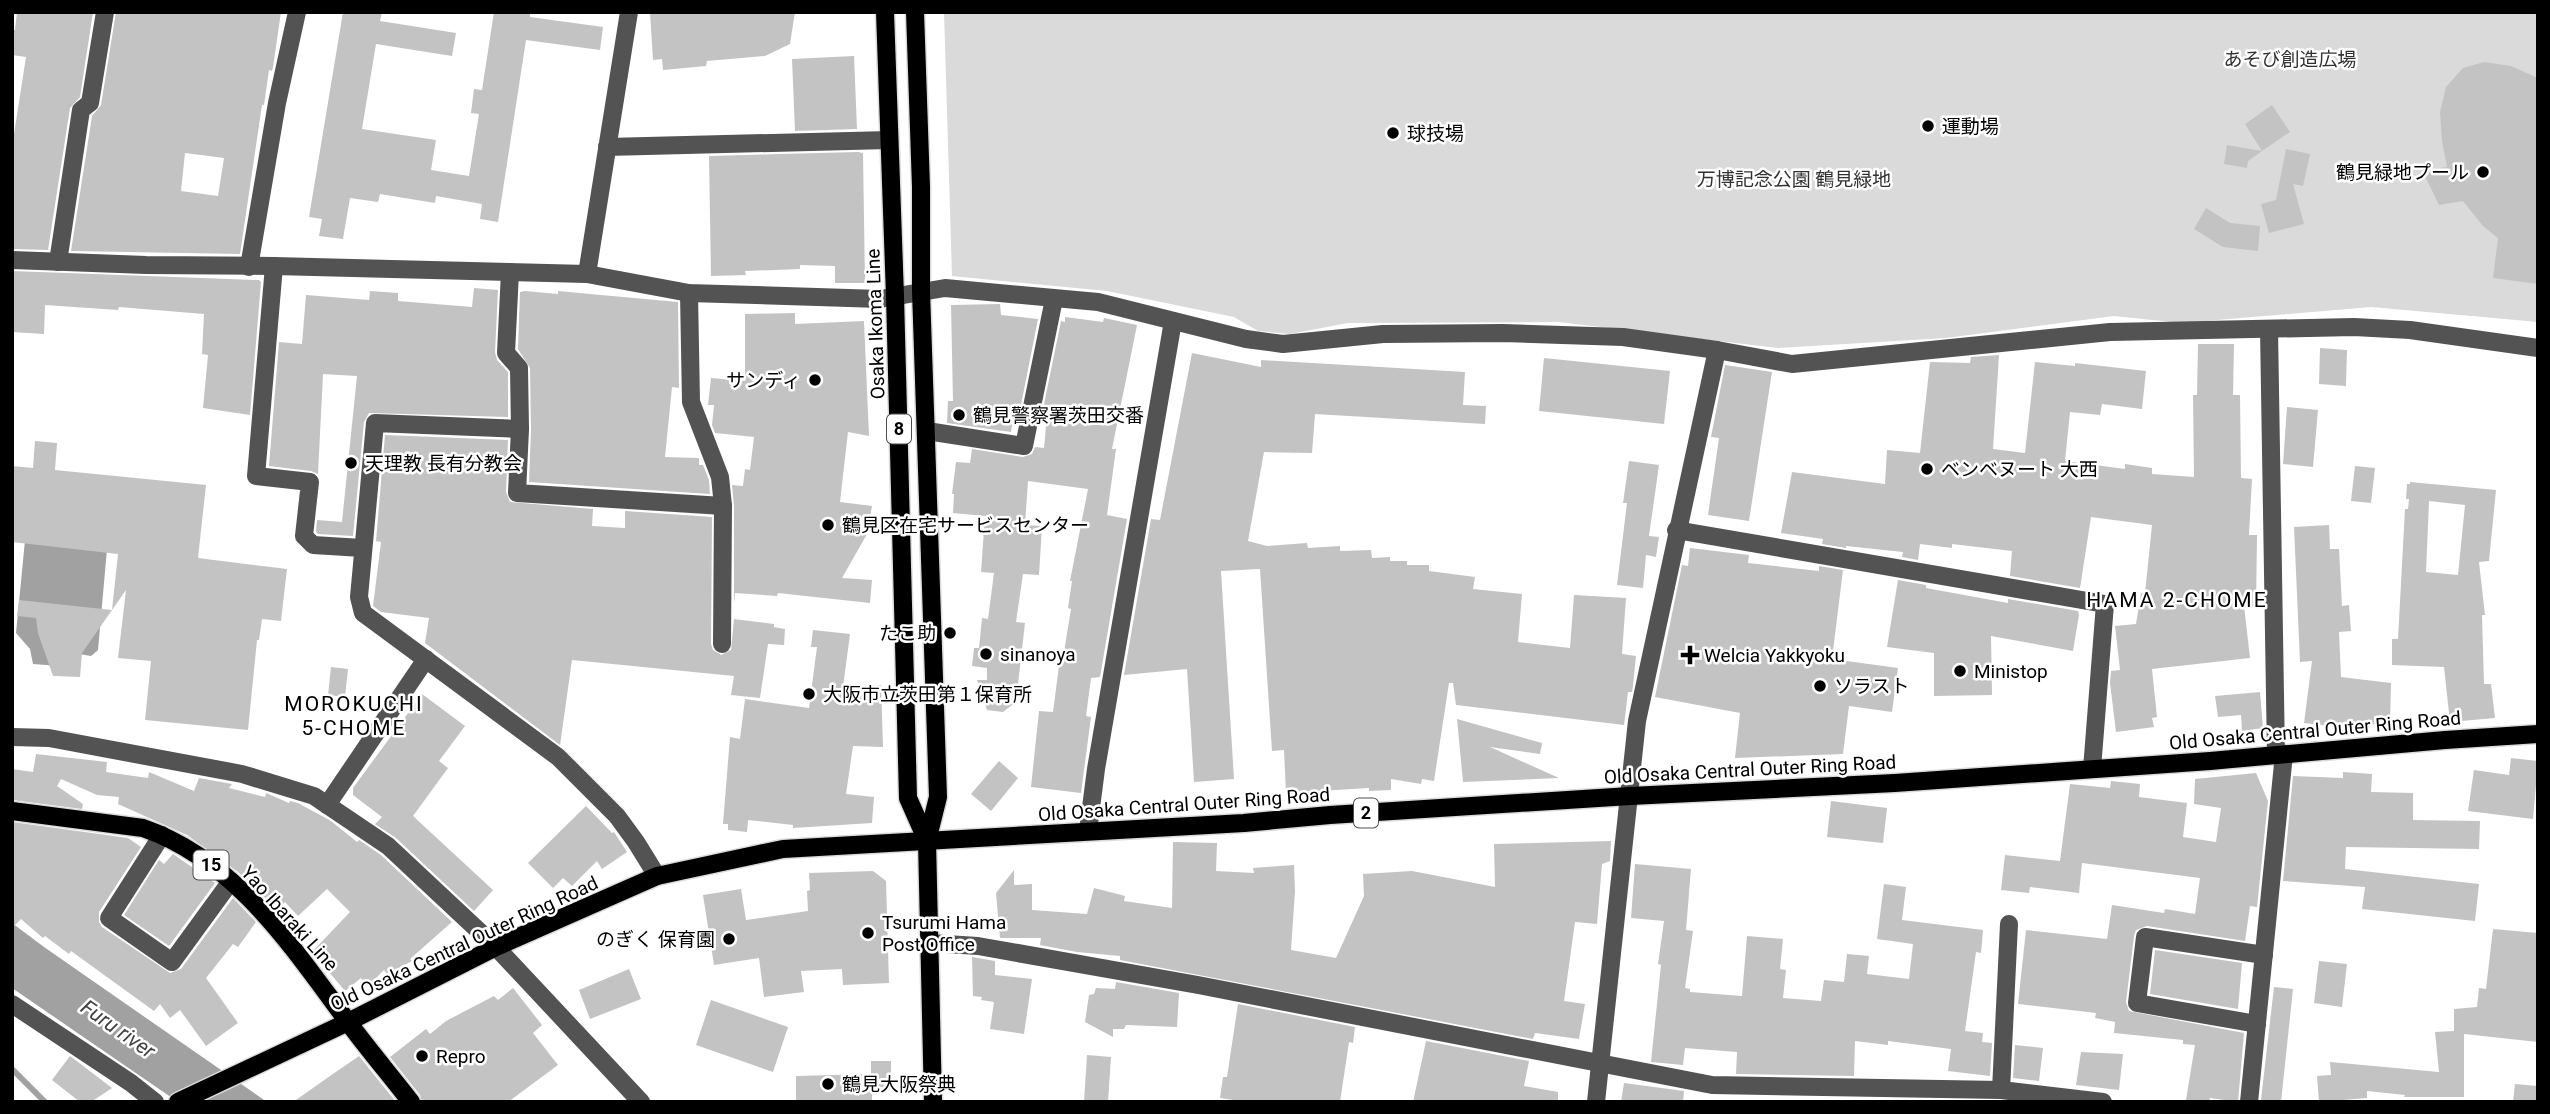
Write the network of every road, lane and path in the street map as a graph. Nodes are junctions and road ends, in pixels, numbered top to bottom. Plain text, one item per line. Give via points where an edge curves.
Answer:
1 (105, 12) edge
2 (297, 12) edge
3 (629, 12) edge
4 (885, 12) edge
5 (915, 12) edge
6 (889, 140) junction
7 (607, 147) junction
8 (12, 260) edge
9 (58, 262) junction
10 (274, 266) junction
11 (249, 267) junction
12 (510, 272) junction
13 (587, 274) junction
14 (921, 291) junction
15 (689, 293) junction
16 (895, 296) junction
17 (1054, 299) junction
18 (1173, 321) junction
19 (2269, 329) junction
20 (2538, 348) edge
21 (1717, 350) junction
22 (520, 429) junction
23 (927, 431) junction
24 (723, 506) junction
25 (1676, 530) junction
26 (362, 548) junction
27 (722, 644) dead end
28 (426, 659) junction
29 (2538, 734) edge
30 (12, 737) edge
31 (2280, 755) junction
32 (2092, 769) junction
33 (1630, 796) junction
34 (327, 805) junction
35 (12, 811) edge
36 (1088, 831) junction
37 (162, 835) junction
38 (927, 841) junction
39 (657, 876) junction
40 (231, 881) junction
41 (2009, 924) dead end
42 (930, 943) junction
43 (496, 947) junction
44 (2264, 955) junction
45 (12, 1004) edge
46 (348, 1022) junction
47 (2257, 1024) junction
48 (1601, 1062) junction
49 (2001, 1090) junction
50 (2071, 1100) edge
51 (155, 1102) edge
52 (178, 1102) edge
53 (411, 1102) edge
54 (641, 1102) edge
55 (933, 1102) edge
56 (1596, 1102) edge
57 (2102, 1102) edge
58 (2249, 1102) edge

1 - 9 street via 90,103 81,110
2 - 11 street
3 - 7 street
4 - 6 main road, Osaka Ikoma Line / 8
5 - 14 main road, Osaka Ikoma Line / 8
6 - 7 street
6 - 16 main road, Osaka Ikoma Line / 8
7 - 13 street
8 - 9 street
9 - 11 street
10 - 11 street
10 - 12 street
10 - 26 street via 256,476 310,482 304,536 313,545
12 - 13 street
12 - 22 street via 506,352 519,368
13 - 15 street
14 - 16 street
14 - 17 street via 945,288
14 - 23 main road, Osaka Ikoma Line / 8
15 - 16 street
15 - 24 street via 691,402 720,477
16 - 38 main road, Osaka Ikoma Line / 8 via 908,798
17 - 18 street via 1098,302
17 - 23 street via 1024,446
18 - 21 street via 1283,344 1382,334 1503,333 1623,337
18 - 36 street
19 - 20 street via 2410,330
19 - 21 street via 2110,332 1792,364
19 - 31 street
21 - 25 street
22 - 24 street via 517,494
22 - 26 street via 375,423
23 - 38 main road, Osaka Ikoma Line / 8 via 938,797
24 - 27 street
25 - 32 street via 2105,604
25 - 33 street via 1637,721
26 - 28 street via 359,597 363,613
28 - 34 street
28 - 39 street via 558,757 617,816
29 - 31 main road, Old Osaka Central Outer Ring Road / 2
30 - 34 street via 50,738 242,774 314,796
31 - 32 main road, Old Osaka Central Outer Ring Road / 2
31 - 44 street
32 - 33 main road, Old Osaka Central Outer Ring Road / 2
33 - 36 main road, Old Osaka Central Outer Ring Road / 2
33 - 48 street
34 - 43 street via 388,846
35 - 37 main road, Yao Ibaraki Line / 15 via 143,828
36 - 38 main road, Old Osaka Central Outer Ring Road / 2
37 - 40 main road, Yao Ibaraki Line / 15
37 - 40 street via 109,918 172,962
38 - 39 main road, Old Osaka Central Outer Ring Road / 2 via 783,849
38 - 42 main road, Osaka Ikoma Line / 8
39 - 43 main road, Old Osaka Central Outer Ring Road / 2
40 - 46 main road, Yao Ibaraki Line / 15 via 318,979
41 - 49 street
42 - 48 street via 978,946 1147,975
42 - 55 main road, Osaka Ikoma Line / 8
43 - 46 main road, Old Osaka Central Outer Ring Road / 2
43 - 54 street
44 - 47 street
44 - 47 street via 2145,937 2137,1003
45 - 51 street
46 - 52 main road, Old Osaka Central Outer Ring Road / 2
46 - 53 main road, Yao Ibaraki Line / 15
47 - 58 street
48 - 49 street via 1712,1085
48 - 56 street
49 - 50 street
50 - 57 street

